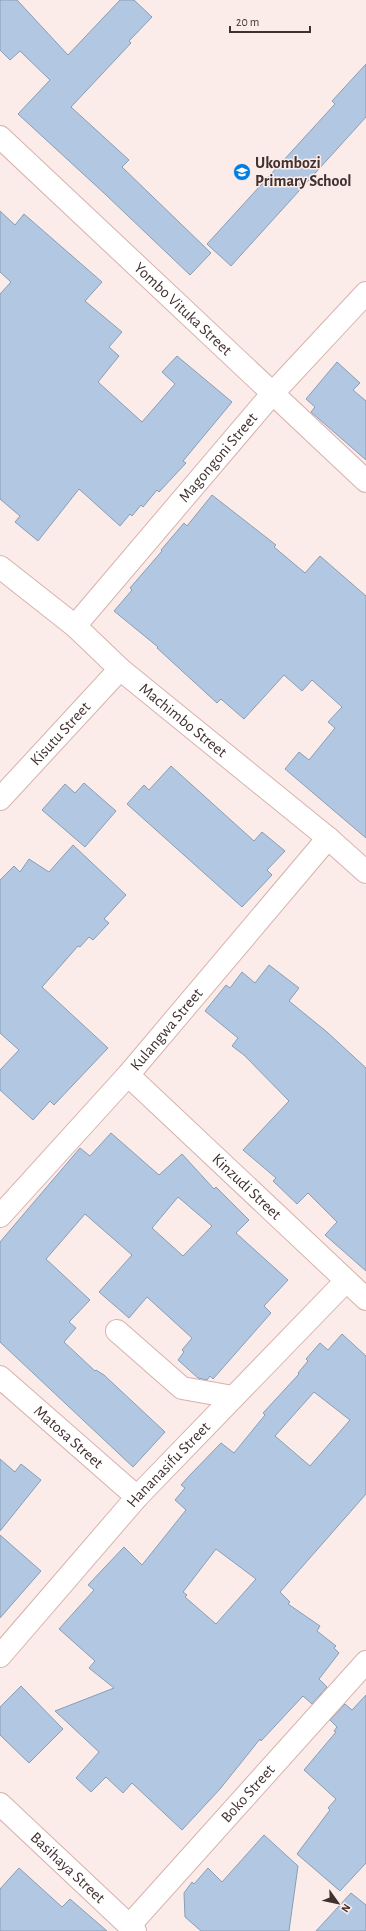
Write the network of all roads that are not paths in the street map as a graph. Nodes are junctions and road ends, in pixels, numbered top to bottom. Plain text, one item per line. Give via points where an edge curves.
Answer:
1 (0, 137) edge
2 (366, 293) edge
3 (272, 394) junction
4 (366, 481) edge
5 (0, 567) edge
6 (75, 626) junction
7 (120, 669) junction
8 (0, 799) edge
9 (328, 838) junction
10 (366, 872) edge
11 (128, 1074) junction
12 (0, 1216) edge
13 (346, 1281) junction
14 (366, 1298) edge
15 (116, 1331) dead end
16 (0, 1377) edge
17 (233, 1397) junction
18 (137, 1497) junction
19 (0, 1656) edge
20 (366, 1662) edge
21 (0, 1804) edge
22 (132, 1928) edge

1 - 3 street, Yombo Vituka Street
2 - 3 street, Magongoni Street
3 - 4 street, Yombo Vituka Street
3 - 6 street, Magongoni Street
5 - 6 street, Machimbo Street
6 - 7 street, Machimbo Street
7 - 8 street, Kisutu Street
7 - 9 street, Machimbo Street
9 - 10 street, Machimbo Street
9 - 11 street, Kulangwa Street
11 - 12 street, Kulangwa Street
11 - 13 street, Kinzudi Street
13 - 14 street, Kinzudi Street
13 - 17 street, Hananasifu Street
15 - 17 street via 182,1388
16 - 18 street, Matosa Street
17 - 18 street, Hananasifu Street
18 - 19 street, Hananasifu Street
20 - 22 street, Boko Street
21 - 22 street, Basihaya Street

